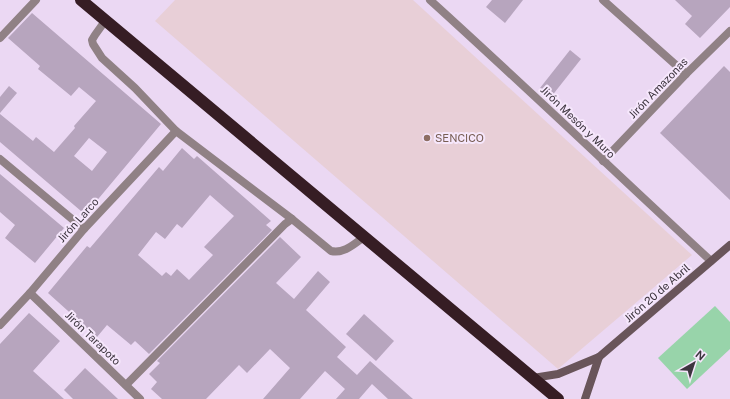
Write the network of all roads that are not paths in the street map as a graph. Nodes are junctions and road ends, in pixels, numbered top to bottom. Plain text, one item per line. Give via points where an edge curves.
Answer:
1 (36, 0) edge
2 (80, 0) edge
3 (430, 0) edge
4 (603, 0) edge
5 (105, 21) junction
6 (730, 31) edge
7 (0, 38) edge
8 (686, 74) junction
9 (176, 131) junction
10 (0, 159) edge
11 (603, 161) junction
12 (292, 219) junction
13 (84, 229) junction
14 (364, 237) junction
15 (730, 247) edge
16 (711, 261) junction
17 (30, 293) junction
18 (0, 325) edge
19 (599, 357) junction
20 (533, 378) junction
21 (126, 385) junction
22 (140, 399) edge
23 (557, 399) edge
24 (585, 399) edge

1 - 7 street
2 - 5 highway
3 - 11 street, Jirón Mesón y Muro
4 - 8 street
5 - 9 street via 93,38 93,44 102,58
5 - 14 highway
6 - 8 street, Jirón Amazonas
8 - 11 street, Jirón Amazonas
9 - 12 street
9 - 13 street, Jirón Larco
10 - 13 street
11 - 16 street, Jirón Mesón y Muro
12 - 14 street via 331,251 345,250
12 - 21 street
13 - 17 street, Jirón Larco
14 - 20 highway
15 - 16 main road, Jirón 20 de Abril
16 - 19 main road, Jirón 20 de Abril
17 - 18 street, Jirón Larco
17 - 21 street, Jirón Tarapoto
19 - 20 main road via 558,374
19 - 24 main road
20 - 23 highway
21 - 22 street, Jirón Tarapoto

